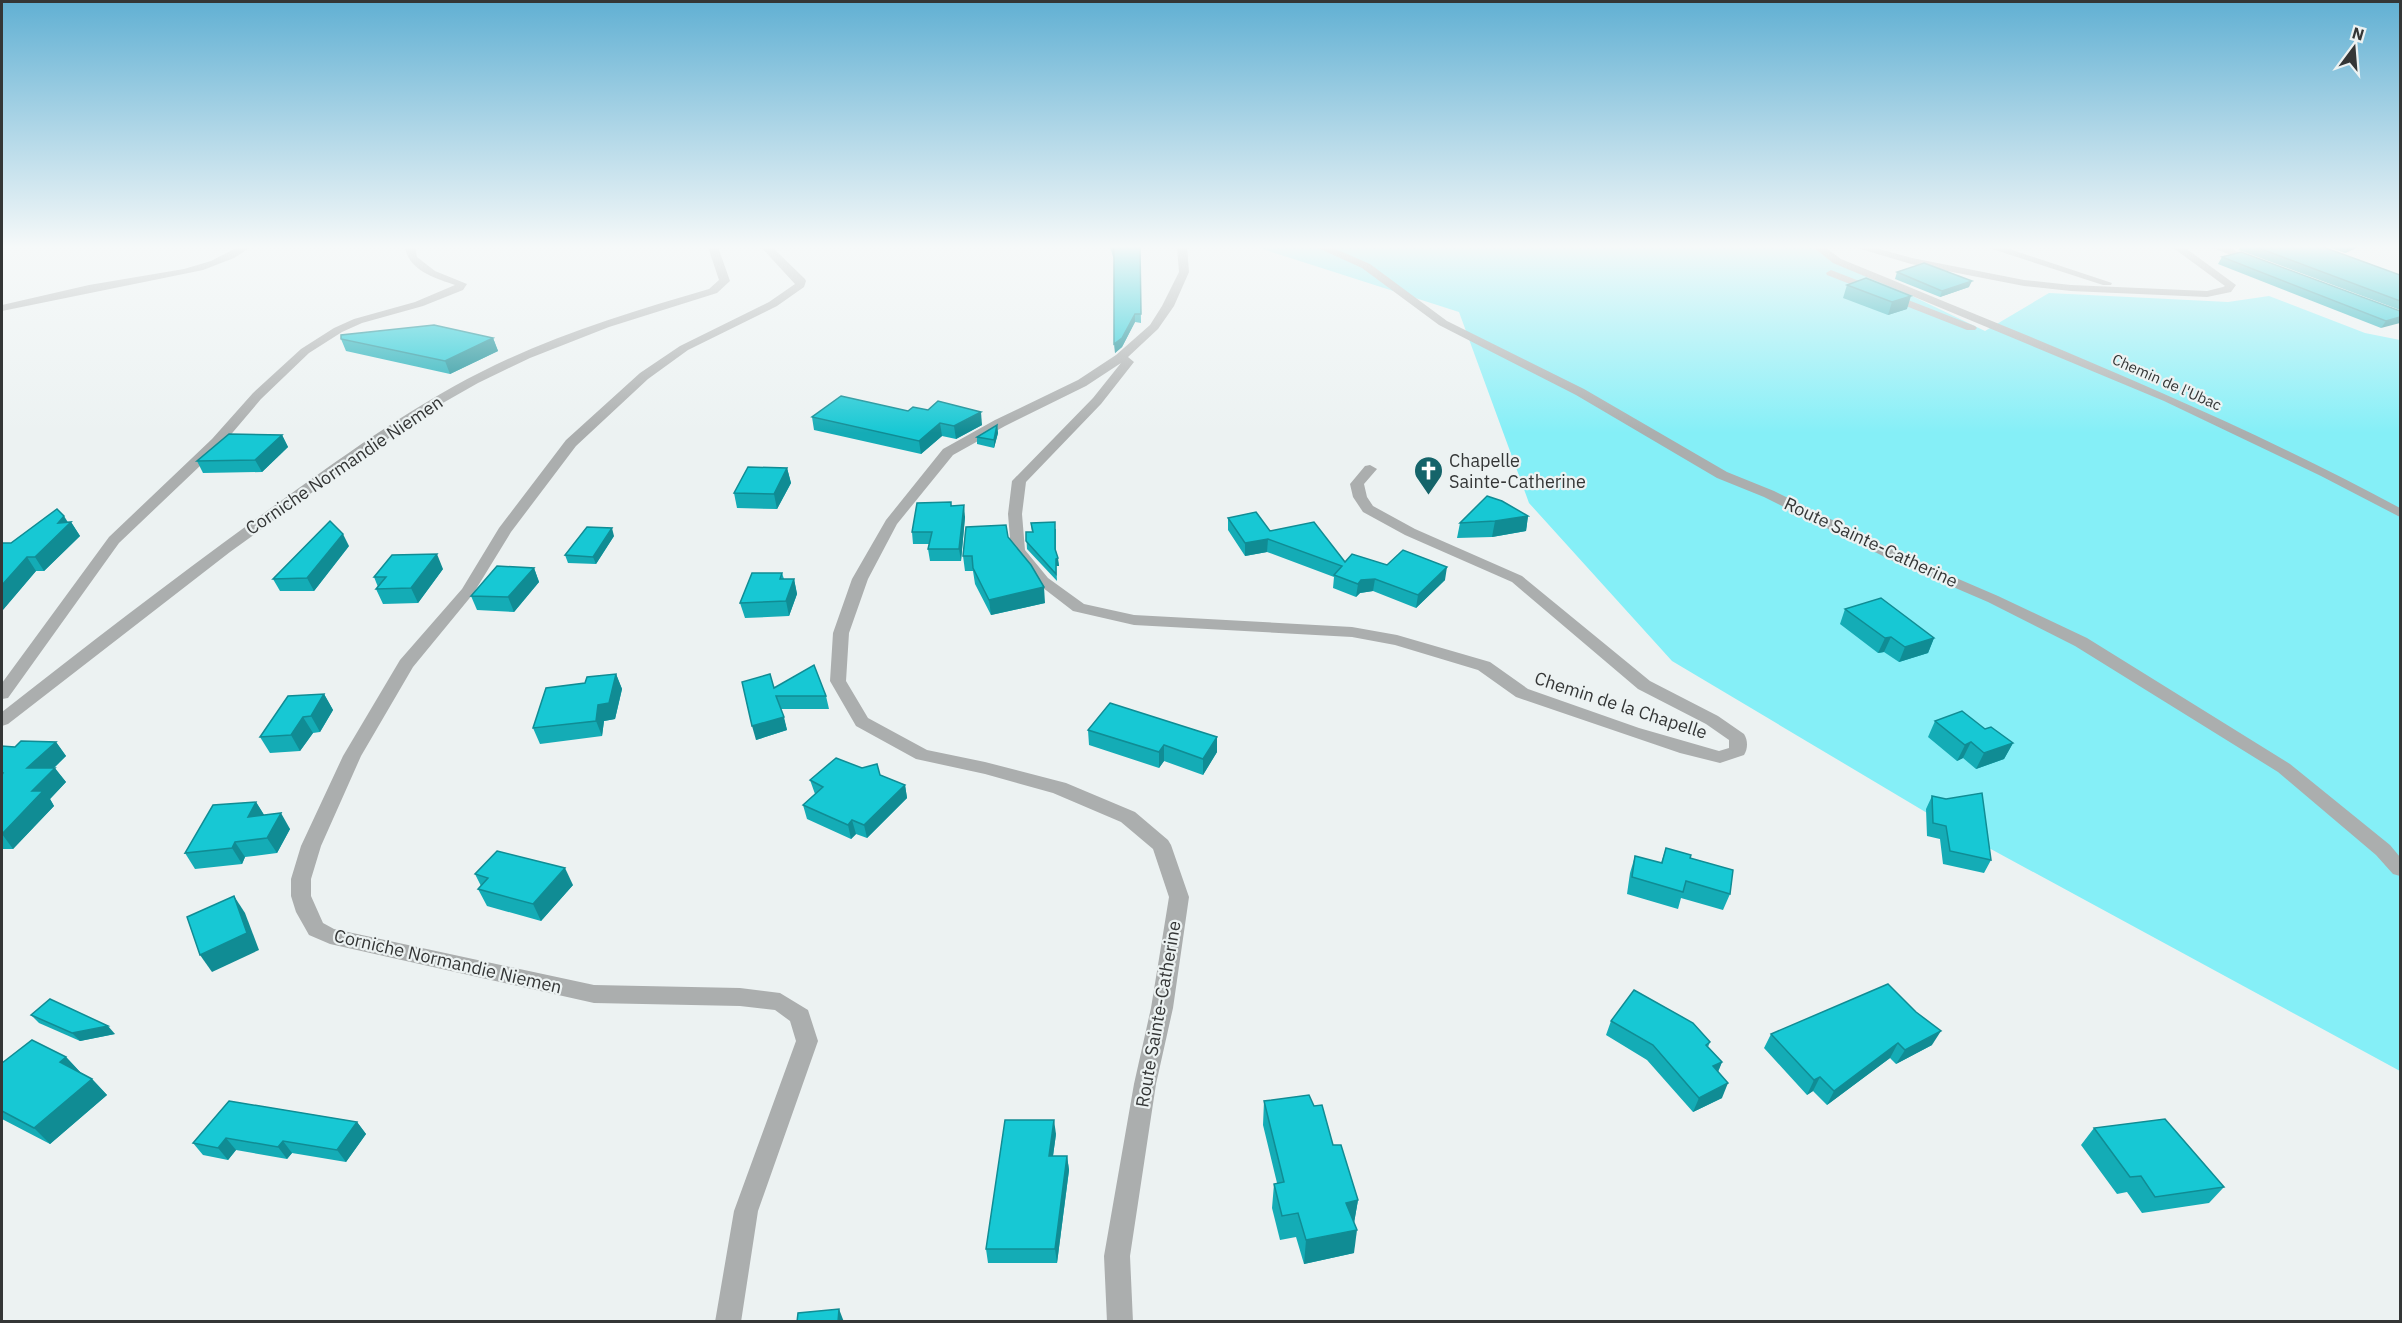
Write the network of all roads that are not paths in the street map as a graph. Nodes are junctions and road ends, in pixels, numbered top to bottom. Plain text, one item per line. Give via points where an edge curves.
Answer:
1 (402, 309) edge
2 (650, 309) edge
3 (763, 309) edge
4 (1166, 309) edge
5 (1426, 309) edge
6 (1921, 309) edge
7 (1952, 309) edge
8 (1120, 358) junction
9 (2080, 362) junction
10 (1370, 469) dead end
11 (2400, 513) edge
12 (2, 694) edge
13 (2, 720) edge
14 (2400, 869) edge
15 (728, 1322) edge
16 (1120, 1322) edge

1 - 12 street via 338,330 305,351 257,396 217,442 114,540
2 - 13 street, Corniche Normandie Niemen via 500,367 422,409 232,542
3 - 15 street, Corniche Normandie Niemen via 684,348 644,376 571,443 504,531 468,591 406,664 352,756 311,846 301,879 306,912 316,929 330,936 594,994 740,997 780,1002 800,1017 807,1041 746,1211
4 - 8 street, Route Sainte-Catherine via 1154,327
5 - 14 street, Route Sainte-Catherine via 1443,323 1580,392 1722,475 1993,598 2080,642 2284,768 2383,850
6 - 9 street via 2030,352
7 - 9 street, Chemin de l'Ubac
8 - 10 street, Chemin de la Chapelle via 1128,362 1097,401 1019,481 1015,514 1018,551 1042,581 1079,608 1134,620 1352,632 1397,640 1484,666 1522,693 1686,749 1720,757 1738,751 1738,738 1644,685 1517,579 1368,509 1357,483
8 - 16 street, Route Sainte-Catherine via 1082,383 948,452 891,523 860,579 841,633 837,681 862,722 921,755 1059,788 1128,817 1161,845 1179,897 1117,1256
9 - 11 street, Chemin de l'Ubac via 2274,448

